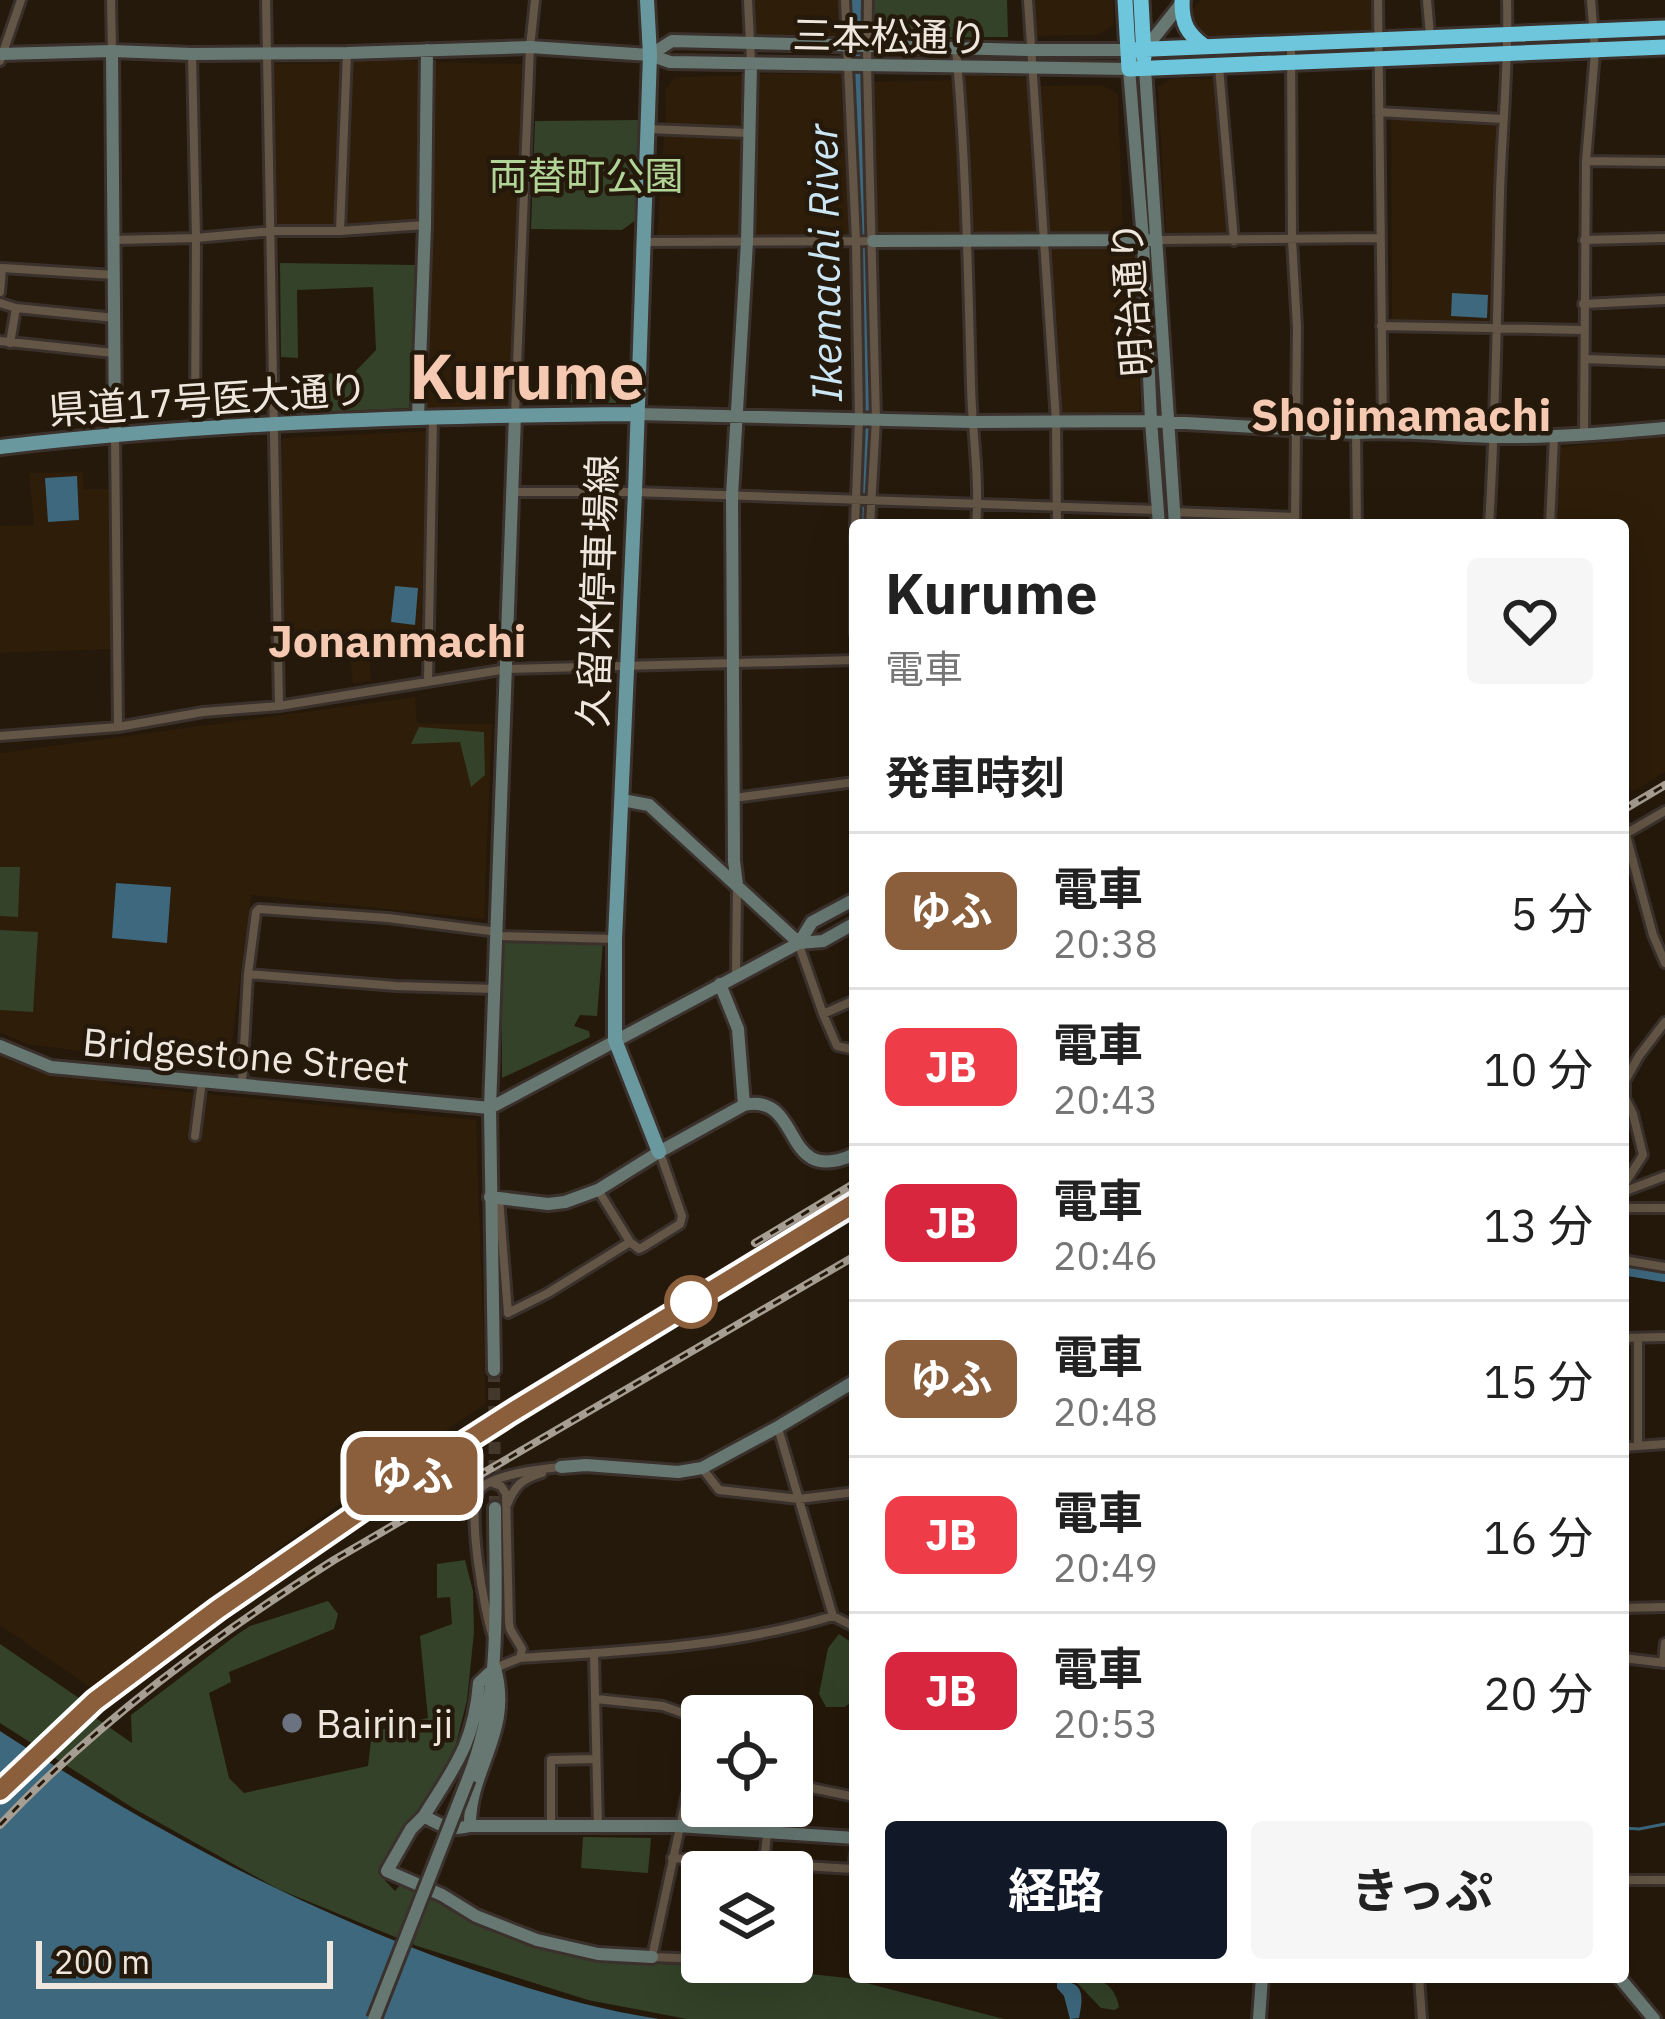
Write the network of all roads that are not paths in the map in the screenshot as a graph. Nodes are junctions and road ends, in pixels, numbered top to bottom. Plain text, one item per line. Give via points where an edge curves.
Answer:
1 (21, 0) edge
2 (111, 0) edge
3 (266, 0) edge
4 (535, 0) edge
5 (647, 0) edge
6 (748, 0) edge
7 (845, 0) edge
8 (868, 0) edge
9 (1028, 0) edge
10 (1125, 0) edge
11 (1141, 0) edge
12 (1378, 0) edge
13 (1427, 0) edge
14 (1507, 0) edge
15 (1591, 0) edge
16 (1183, 1) edge
17 (1665, 28) edge
18 (1593, 31) junction
19 (1508, 34) junction
20 (1430, 37) junction
21 (1379, 39) junction
22 (1291, 43) junction
23 (750, 44) junction
24 (847, 46) junction
25 (1204, 46) junction
26 (530, 47) junction
27 (868, 47) junction
28 (1665, 47) edge
29 (956, 49) junction
30 (1136, 49) junction
31 (427, 50) junction
32 (1030, 50) junction
33 (112, 51) junction
34 (1595, 52) junction
35 (267, 53) junction
36 (346, 53) junction
37 (192, 54) junction
38 (1509, 54) junction
39 (650, 55) junction
40 (1, 56) edge
41 (1380, 59) junction
42 (751, 64) junction
43 (847, 64) junction
44 (1291, 64) junction
45 (867, 65) junction
46 (1219, 67) junction
47 (958, 68) junction
48 (1030, 69) junction
49 (1137, 69) junction
50 (1379, 112) junction
51 (1503, 119) junction
52 (646, 128) junction
53 (749, 134) junction
54 (1586, 160) junction
55 (1665, 161) edge
56 (424, 225) junction
57 (340, 230) junction
58 (272, 231) junction
59 (196, 238) junction
60 (1380, 238) junction
61 (1665, 238) edge
62 (115, 240) junction
63 (967, 240) junction
64 (1043, 240) junction
65 (1150, 240) junction
66 (1292, 240) junction
67 (1584, 240) junction
68 (856, 241) junction
69 (873, 241) junction
70 (1234, 241) junction
71 (643, 242) junction
72 (747, 242) junction
73 (115, 275) junction
74 (0, 292) edge
75 (1665, 299) edge
76 (0, 303) edge
77 (1583, 304) junction
78 (16, 308) junction
79 (115, 318) junction
80 (1381, 326) junction
81 (1496, 328) junction
82 (1583, 330) junction
83 (5, 342) edge
84 (115, 353) junction
85 (1585, 359) junction
86 (1665, 362) edge
87 (637, 414) junction
88 (514, 416) junction
89 (738, 416) junction
90 (876, 418) junction
91 (426, 419) junction
92 (860, 419) junction
93 (1056, 421) junction
94 (1150, 421) junction
95 (972, 422) junction
96 (1169, 422) junction
97 (274, 426) junction
98 (1665, 428) edge
99 (1295, 429) junction
100 (195, 430) junction
101 (1383, 431) junction
102 (1355, 433) junction
103 (115, 434) junction
104 (1584, 435) junction
105 (1554, 436) junction
106 (1494, 437) junction
107 (0, 447) edge
108 (635, 491) junction
109 (513, 492) junction
110 (731, 495) junction
111 (856, 500) junction
112 (871, 500) junction
113 (978, 504) junction
114 (1057, 506) junction
115 (1158, 510) junction
116 (1174, 518) edge
117 (855, 519) edge
118 (870, 519) edge
119 (977, 519) edge
120 (1057, 519) edge
121 (1159, 519) edge
122 (1214, 519) edge
123 (1295, 519) edge
124 (1357, 519) edge
125 (1489, 519) edge
126 (1550, 519) edge
127 (849, 660) edge
128 (734, 664) junction
129 (628, 665) junction
130 (507, 669) junction
131 (428, 680) junction
132 (279, 706) junction
133 (118, 727) junction
134 (0, 736) edge
135 (849, 783) edge
136 (734, 799) junction
137 (622, 800) junction
138 (1665, 811) edge
139 (1629, 827) edge
140 (1629, 844) edge
141 (737, 885) junction
142 (849, 902) edge
143 (849, 926) edge
144 (498, 934) junction
145 (615, 939) junction
146 (799, 943) junction
147 (1665, 963) edge
148 (248, 974) junction
149 (736, 976) junction
150 (720, 985) junction
151 (495, 989) junction
152 (849, 1003) edge
153 (823, 1014) junction
154 (1665, 1022) edge
155 (615, 1040) junction
156 (0, 1046) edge
157 (849, 1049) edge
158 (1629, 1075) edge
159 (202, 1081) junction
160 (242, 1085) junction
161 (744, 1106) junction
162 (1629, 1106) edge
163 (490, 1108) junction
164 (195, 1136) dead end
165 (659, 1152) junction
166 (849, 1157) edge
167 (1665, 1176) edge
168 (1629, 1178) edge
169 (1629, 1187) edge
170 (598, 1190) junction
171 (494, 1198) junction
172 (1629, 1208) edge
173 (1665, 1208) edge
174 (630, 1242) junction
175 (1629, 1261) edge
176 (1665, 1267) edge
177 (1638, 1337) junction
178 (1665, 1337) edge
179 (1629, 1338) edge
180 (494, 1370) tunnel mouth
181 (849, 1385) edge
182 (778, 1427) junction
183 (1665, 1444) edge
184 (1638, 1445) junction
185 (1629, 1446) edge
186 (561, 1467) junction
187 (702, 1468) junction
188 (492, 1482) junction
189 (849, 1493) edge
190 (800, 1498) junction
191 (500, 1509) junction
192 (1665, 1607) edge
193 (1629, 1608) edge
194 (833, 1616) junction
195 (849, 1624) edge
196 (1665, 1642) edge
197 (495, 1644) junction
198 (594, 1653) junction
199 (520, 1658) junction
200 (1629, 1659) edge
201 (1664, 1663) edge
202 (495, 1668) junction
203 (596, 1700) junction
204 (681, 1714) edge
205 (596, 1759) junction
206 (813, 1788) edge
207 (849, 1796) edge
208 (681, 1813) edge
209 (424, 1816) junction
210 (470, 1826) junction
211 (550, 1826) junction
212 (598, 1826) junction
213 (678, 1826) junction
214 (767, 1834) junction
215 (849, 1838) edge
216 (766, 1851) edge
217 (672, 1858) junction
218 (681, 1859) edge
219 (813, 1869) edge
220 (849, 1870) edge
221 (1629, 1880) edge
222 (1665, 1880) edge
223 (652, 1958) junction
224 (681, 1959) edge
225 (1262, 1983) edge
226 (1419, 1983) edge
227 (1623, 1983) edge
228 (374, 2019) edge
229 (1259, 2019) edge
230 (1422, 2019) edge
231 (1654, 2019) edge

1 - 40 street
2 - 33 street
3 - 35 street
4 - 26 street
5 - 39 main road, 久留米停車場線
6 - 23 street
7 - 24 street
8 - 27 street
9 - 32 street
10 - 30 highway
11 - 30 highway
12 - 21 street
13 - 20 street
14 - 19 street
15 - 18 street
16 - 25 highway via 1187,31
16 - 30 street
17 - 18 highway
18 - 19 highway
18 - 34 street
19 - 20 highway
19 - 38 street
20 - 21 highway
21 - 22 highway
21 - 41 street
22 - 25 highway
22 - 44 street
23 - 24 street, 三本松通り
23 - 39 street, 三本松通り via 672,41
23 - 42 street
24 - 27 street, 三本松通り
24 - 43 street
25 - 30 highway
26 - 31 street, 三本松通り
26 - 39 street, 三本松通り
26 - 88 street
27 - 29 street, 三本松通り
27 - 45 street
28 - 34 highway
29 - 32 street, 三本松通り
29 - 47 street
30 - 32 street, 三本松通り
30 - 49 highway
31 - 36 street, 三本松通り
31 - 56 street
32 - 48 street
33 - 37 street, 三本松通り
33 - 40 street, 三本松通り
33 - 62 street
34 - 38 highway
34 - 54 street
35 - 36 street, 三本松通り
35 - 37 street, 三本松通り
35 - 58 street
36 - 57 street
37 - 59 street
38 - 41 highway
38 - 51 street
39 - 42 street, 三本松通り
39 - 52 main road, 久留米停車場線
41 - 44 highway
41 - 50 street
42 - 43 street, 三本松通り
42 - 53 street
43 - 45 street, 三本松通り
43 - 68 street
44 - 46 highway
44 - 66 street
45 - 47 street, 三本松通り
45 - 69 street
46 - 49 highway
46 - 70 street
47 - 48 street, 三本松通り
47 - 63 street
48 - 49 street, 三本松通り
48 - 64 street
49 - 65 street, 明治通り
50 - 51 street
50 - 60 street
51 - 81 street
52 - 53 street
52 - 71 main road, 久留米停車場線
53 - 72 street
54 - 55 street
54 - 67 street
56 - 57 street
56 - 91 street
57 - 58 street
58 - 59 street
58 - 97 street
59 - 62 street
59 - 100 street
60 - 66 street
60 - 80 street
61 - 67 street
62 - 73 street
63 - 64 street
63 - 69 street
63 - 95 street
64 - 65 street
64 - 93 street
65 - 70 street
65 - 94 street, 明治通り
65 - 96 street, 明治通り
66 - 70 street
66 - 99 street
67 - 77 street
68 - 69 street
68 - 72 street
68 - 92 street
69 - 90 street
71 - 72 street
71 - 87 main road, 久留米停車場線
72 - 89 street
73 - 74 street via 2,268
73 - 79 street
75 - 77 street
76 - 78 street
77 - 82 street
78 - 79 street
78 - 83 street
79 - 84 street
80 - 81 street
80 - 101 street
81 - 82 street
81 - 106 street
82 - 85 street
83 - 84 street
84 - 103 street
85 - 86 street
85 - 104 street
87 - 88 main road, 県道17号医大通り
87 - 89 street
87 - 108 main road, 久留米停車場線
88 - 91 main road, 県道17号医大通り
88 - 109 street
89 - 92 street
89 - 110 street
90 - 92 street
90 - 95 street
90 - 112 street
91 - 97 main road, 県道17号医大通り
91 - 131 street
92 - 111 street
93 - 94 street
93 - 95 street
93 - 114 street
94 - 96 street
94 - 115 street, 明治通り
95 - 113 street
96 - 99 street
96 - 116 street, 明治通り
97 - 100 main road, 県道17号医大通り
97 - 132 street
98 - 104 street
99 - 102 street
99 - 123 street
100 - 103 main road, 県道17号医大通り
101 - 102 street
101 - 106 street
102 - 124 street
103 - 107 main road, 県道17号医大通り
103 - 133 street
104 - 105 street
105 - 106 street
105 - 126 street
106 - 125 street
108 - 109 street
108 - 110 street
108 - 129 main road, 久留米停車場線
109 - 130 street
110 - 111 street
110 - 128 street
111 - 112 street
111 - 117 street
112 - 113 street
112 - 118 street
113 - 114 street
113 - 119 street
114 - 115 street
114 - 120 street
115 - 121 street, 明治通り
116 - 122 street
127 - 128 street
128 - 129 street
128 - 136 street
129 - 130 street
129 - 137 main road, 久留米停車場線
130 - 131 street
130 - 144 street
131 - 132 street
132 - 133 street
133 - 134 street
135 - 136 street
136 - 141 street
137 - 141 street via 649,805
137 - 145 main road, 久留米停車場線
138 - 139 street
140 - 147 street
141 - 146 street
141 - 149 street
142 - 146 street via 812,922
143 - 146 street
144 - 145 street
144 - 148 street via 265,907 256,912
144 - 151 street
145 - 155 main road, 久留米停車場線
146 - 149 street
146 - 153 street
148 - 151 street
148 - 160 street
149 - 150 street
150 - 155 street
150 - 161 street via 738,1029
151 - 163 street
152 - 153 street
153 - 157 street via 837,1046
154 - 158 street
155 - 163 street
155 - 165 main road
156 - 159 street, Bridgestone Street via 51,1066
159 - 160 street, Bridgestone Street
159 - 164 street
160 - 163 street, Bridgestone Street
161 - 165 street
161 - 166 street via 775,1108 811,1159
162 - 168 street via 1643,1154
163 - 171 street
165 - 170 street
165 - 174 street via 680,1223 639,1249
167 - 169 street
170 - 171 street via 548,1204
170 - 174 street
171 - 174 street via 508,1313
171 - 180 street
172 - 173 street
175 - 176 street
177 - 178 street
177 - 179 street
177 - 184 street
181 - 182 street
182 - 187 street
182 - 190 street
183 - 184 street
184 - 185 street
186 - 187 street
186 - 188 street
186 - 191 street via 526,1478
187 - 190 street via 719,1490
188 - 191 street via 506,1494
188 - 197 street via 480,1488 474,1529
189 - 190 street
190 - 194 street
191 - 197 street
191 - 199 street via 509,1622
192 - 193 street
194 - 195 street
194 - 198 street via 731,1641
196 - 201 street
197 - 202 street
198 - 199 street
198 - 203 street
199 - 202 street
200 - 201 street
202 - 209 street via 479,1683 461,1760
202 - 210 street via 499,1715
202 - 228 street, bridge via 478,1754
203 - 204 street
203 - 205 street
205 - 211 street via 551,1760
205 - 212 street
206 - 207 street
208 - 213 street
209 - 210 street
209 - 223 street via 387,1871 536,1940
210 - 211 street
211 - 212 street
212 - 213 street
213 - 214 street
213 - 217 street
214 - 215 street
214 - 216 street
217 - 218 street
217 - 223 street
219 - 220 street
221 - 222 street
223 - 224 street
225 - 229 street
226 - 230 street
227 - 231 street

